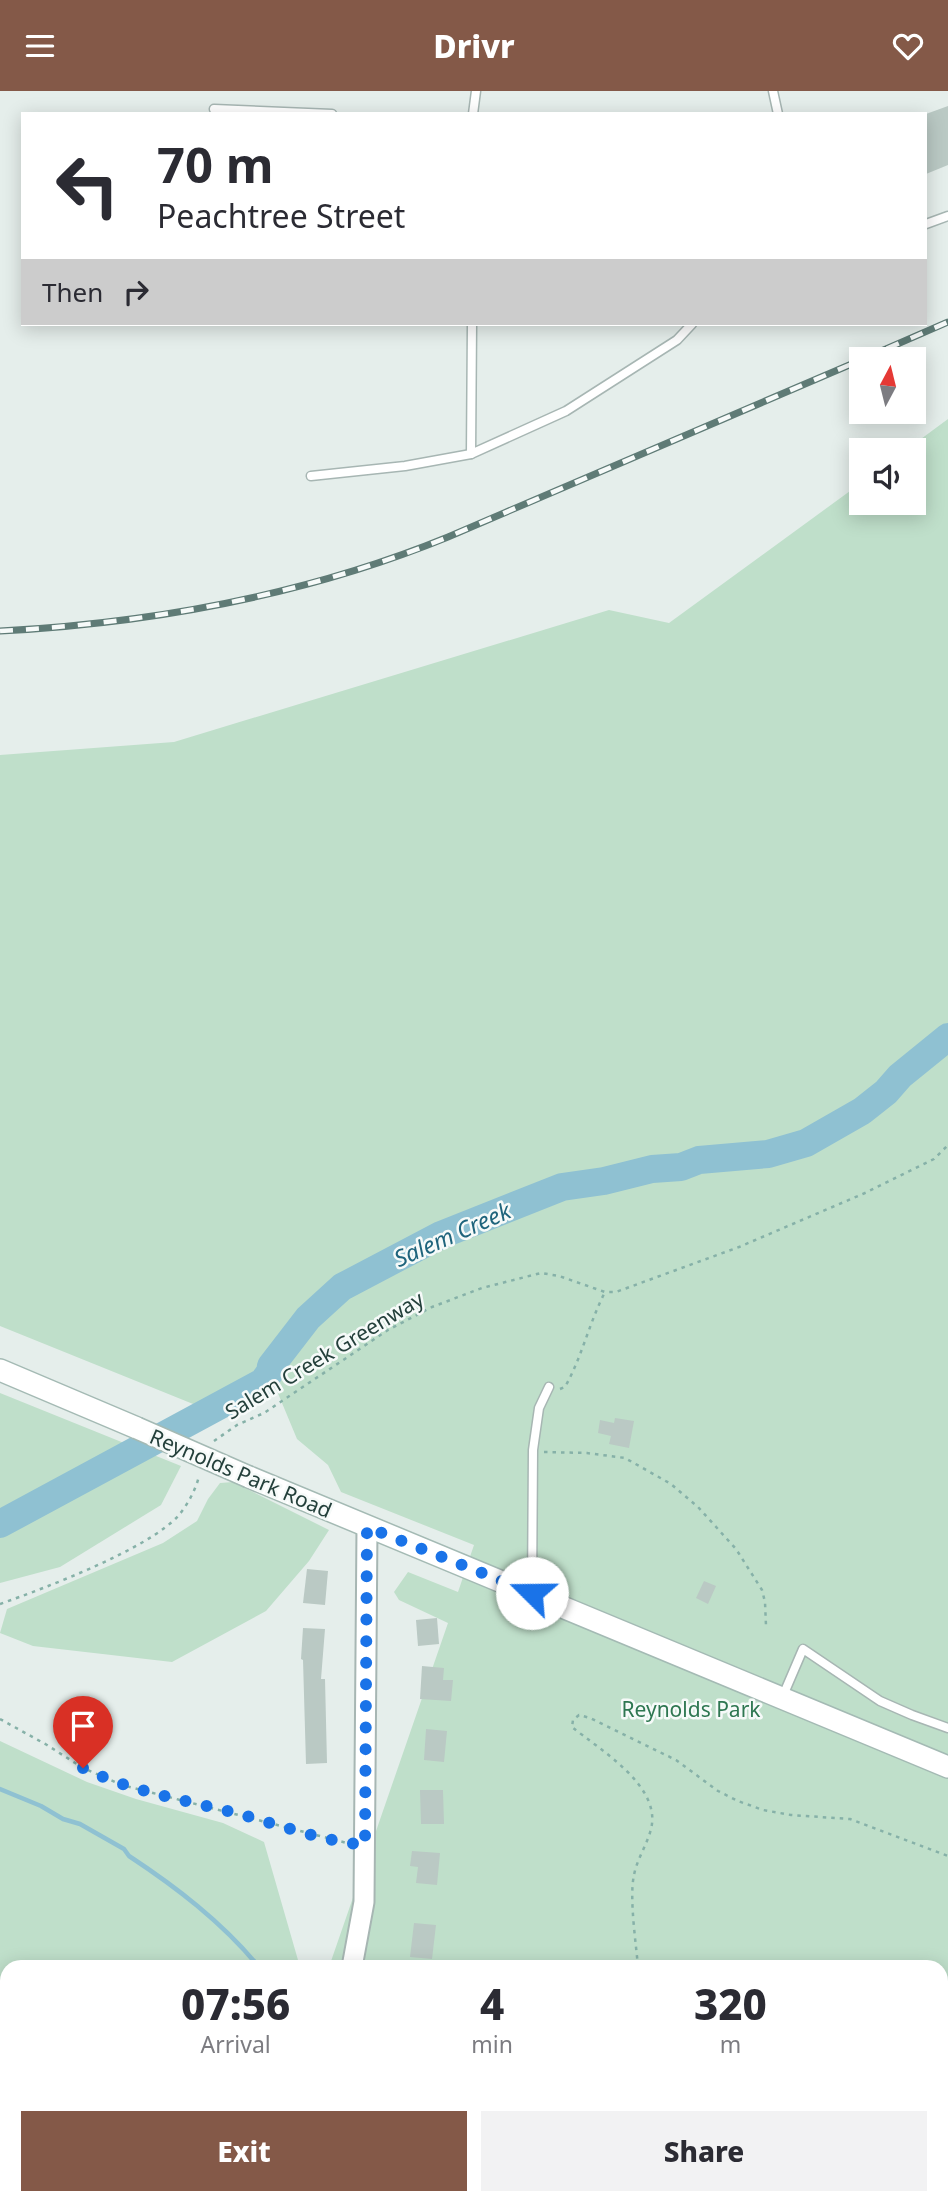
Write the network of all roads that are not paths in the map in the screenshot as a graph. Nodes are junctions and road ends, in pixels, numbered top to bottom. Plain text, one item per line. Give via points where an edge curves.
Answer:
1 (476, 91) edge
2 (773, 91) edge
3 (214, 109) dead end
4 (285, 112) edge
5 (473, 112) edge
6 (778, 112) edge
7 (948, 216) edge
8 (927, 224) edge
9 (472, 326) edge
10 (690, 326) edge
11 (471, 454) junction
12 (311, 476) dead end
13 (0, 1370) edge
14 (549, 1387) road end
15 (367, 1527) junction
16 (532, 1593) junction
17 (782, 1697) junction
18 (948, 1728) edge
19 (948, 1767) edge
20 (353, 1960) edge

1 - 5 lane
2 - 6 lane
3 - 4 lane
7 - 8 lane
9 - 11 lane
10 - 11 lane via 566,411
11 - 12 lane
13 - 15 main road, Reynolds Park Road, bridge
14 - 16 lane via 539,1408 533,1450
15 - 16 main road, Reynolds Park Road
15 - 20 street via 364,1902
16 - 17 main road, Reynolds Park Road
17 - 18 lane via 803,1649 880,1701
17 - 19 main road, Reynolds Park Road

